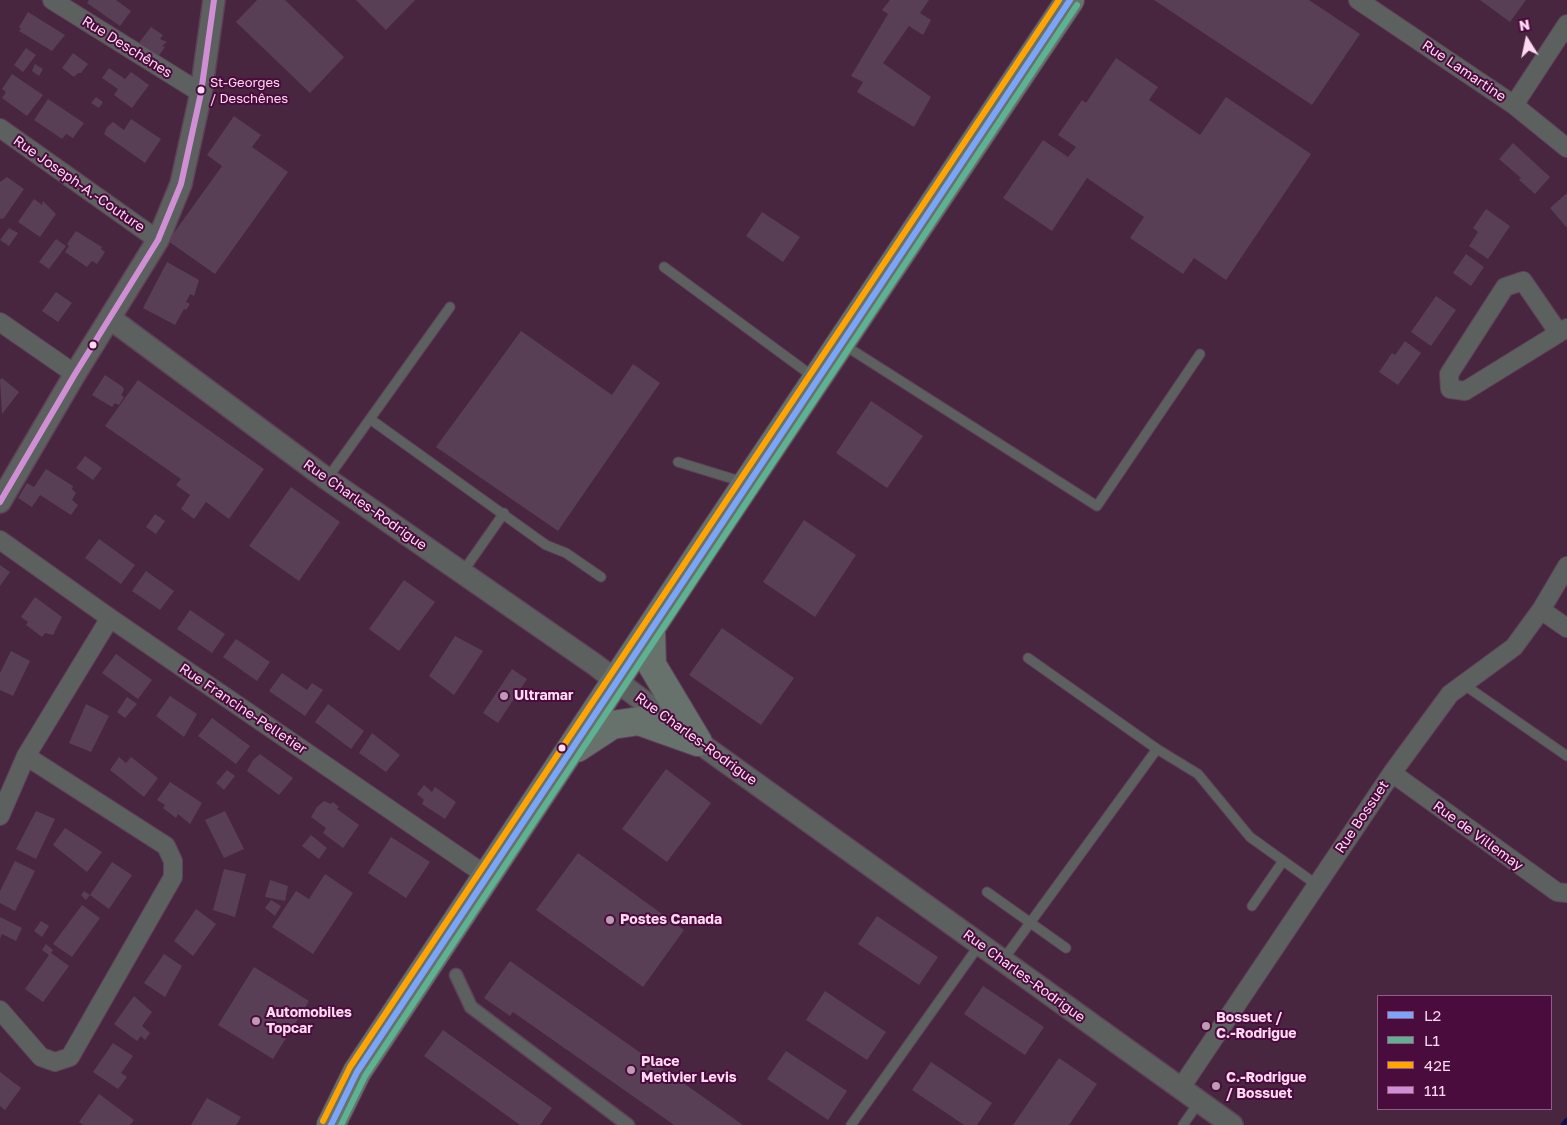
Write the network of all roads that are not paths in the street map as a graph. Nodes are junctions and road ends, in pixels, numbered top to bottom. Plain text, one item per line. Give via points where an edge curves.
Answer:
1 (52, 0) edge
2 (214, 0) edge
3 (1070, 0) edge
4 (1358, 0) edge
5 (1567, 24) edge
6 (201, 93) junction
7 (1514, 105) junction
8 (0, 128) edge
9 (1567, 148) edge
10 (158, 240) junction
11 (664, 267) dead end
12 (450, 307) dead end
13 (111, 319) junction
14 (0, 322) edge
15 (1563, 330) edge
16 (841, 344) junction
17 (1200, 354) dead end
18 (75, 374) junction
19 (817, 380) junction
20 (370, 418) junction
21 (678, 462) dead end
22 (327, 479) junction
23 (748, 484) junction
24 (0, 502) edge
25 (504, 514) junction
26 (0, 540) edge
27 (1567, 566) edge
28 (462, 574) junction
29 (601, 577) dead end
30 (1541, 610) junction
31 (110, 618) junction
32 (1567, 628) edge
33 (651, 630) junction
34 (1028, 658) dead end
35 (617, 681) junction
36 (1463, 684) junction
37 (698, 742) junction
38 (1157, 749) junction
39 (568, 754) junction
40 (26, 756) junction
41 (1567, 756) edge
42 (1392, 773) junction
43 (0, 816) edge
44 (1283, 861) junction
45 (487, 876) junction
46 (1317, 885) junction
47 (987, 892) dead end
48 (1567, 893) edge
49 (1252, 906) dead end
50 (1031, 922) junction
51 (981, 944) junction
52 (1066, 948) dead end
53 (1003, 960) junction
54 (456, 975) dead end
55 (0, 1010) edge
56 (1180, 1089) junction
57 (1199, 1102) junction
58 (331, 1125) edge
59 (628, 1125) edge
60 (851, 1125) edge
61 (1183, 1125) edge
62 (1232, 1125) edge

1 - 6 street, Rue Deschênes
2 - 6 street
3 - 16 main road
4 - 7 street, Rue Lamartine
5 - 7 street
6 - 10 street via 181,184
7 - 9 street, Rue Lamartine
8 - 10 street, Rue Joseph-A.-Couture
10 - 13 street
11 - 19 lane
12 - 20 lane
13 - 18 street
13 - 22 street, Rue Charles-Rodrigue
14 - 18 street
15 - 15 street via 1523,281 1505,287 1449,374 1450,389 1465,391
16 - 17 lane via 1098,506
16 - 19 main road
18 - 24 street
19 - 23 main road
20 - 22 lane
20 - 25 lane
21 - 23 lane
22 - 28 street, Rue Charles-Rodrigue
23 - 33 main road
25 - 28 lane
25 - 29 lane via 546,545 566,553
26 - 31 street, Rue Francine-Pelletier
27 - 30 street, Rue Bossuet
28 - 35 street, Rue Charles-Rodrigue
30 - 32 street
30 - 36 street, Rue Bossuet via 1514,646
31 - 40 street
31 - 45 street, Rue Francine-Pelletier
33 - 35 main road
33 - 37 main road via 652,665
34 - 38 lane
35 - 37 street, Rue Charles-Rodrigue
35 - 39 main road
36 - 41 lane
36 - 42 street, Rue Bossuet via 1450,694
37 - 39 main road via 639,721 612,725
37 - 51 street, Rue Charles-Rodrigue
38 - 44 lane via 1198,774 1250,837
38 - 50 lane
39 - 45 main road
40 - 43 street
40 - 55 street via 166,846 173,862 173,877 70,1057 55,1062 41,1056
42 - 46 street, Rue Bossuet
42 - 48 street, Rue de Villemay via 1557,892
44 - 46 lane
44 - 49 lane
45 - 58 main road via 358,1072
46 - 56 street, Rue Bossuet
47 - 50 lane
50 - 52 lane
50 - 53 lane
51 - 53 street, Rue Charles-Rodrigue
51 - 60 lane
53 - 56 street, Rue Charles-Rodrigue
54 - 59 street via 471,1007
56 - 57 street, Rue Charles-Rodrigue
57 - 61 lane
57 - 62 street, Rue Charles-Rodrigue

